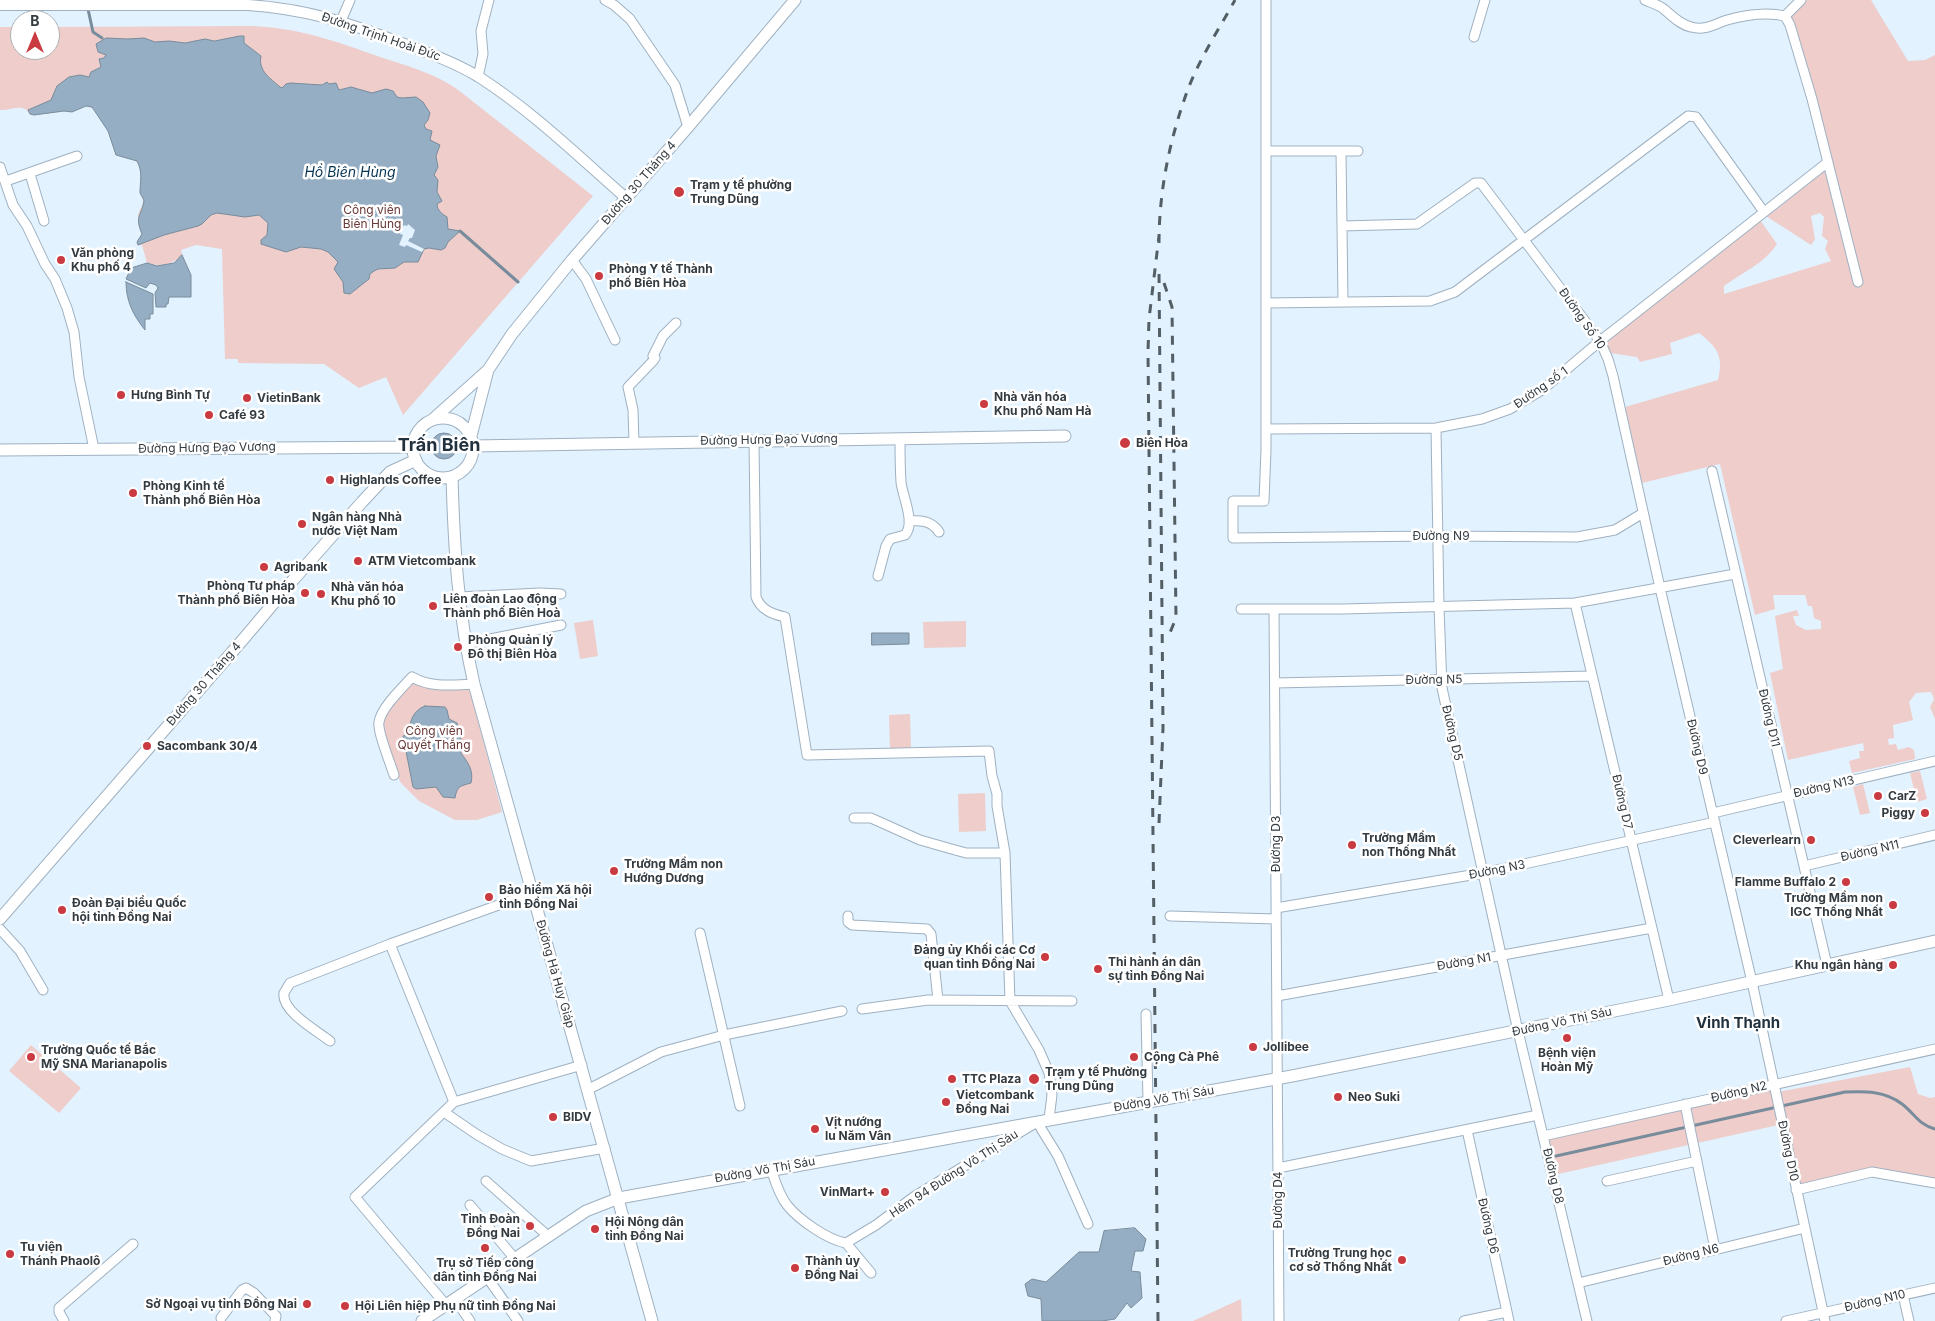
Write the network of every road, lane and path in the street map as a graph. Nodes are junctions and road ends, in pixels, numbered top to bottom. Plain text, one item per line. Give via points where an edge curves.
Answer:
1 (350, 0) edge
2 (489, 0) edge
3 (605, 0) edge
4 (795, 0) edge
5 (1266, 0) edge
6 (1485, 0) edge
7 (1645, 0) edge
8 (1801, 0) edge
9 (253, 2) edge
10 (0, 5) edge
11 (1785, 16) junction
12 (341, 21) junction
13 (1474, 37) dead end
14 (478, 77) junction
15 (688, 127) junction
16 (1266, 151) junction
17 (1341, 151) junction
18 (1358, 151) dead end
19 (77, 156) dead end
20 (1828, 162) junction
21 (0, 167) edge
22 (30, 174) junction
23 (6, 181) junction
24 (5, 194) edge
25 (626, 198) junction
26 (1764, 212) junction
27 (44, 221) dead end
28 (1342, 226) junction
29 (1525, 241) junction
30 (572, 260) junction
31 (1858, 282) dead end
32 (1343, 302) junction
33 (1266, 303) junction
34 (676, 323) dead end
35 (614, 340) dead end
36 (1600, 341) junction
37 (488, 370) junction
38 (432, 420) junction
39 (1436, 428) junction
40 (1266, 429) junction
41 (1065, 436) dead end
42 (900, 438) junction
43 (472, 441) junction
44 (754, 441) junction
45 (634, 442) junction
46 (413, 447) junction
47 (0, 450) edge
48 (94, 450) junction
49 (416, 460) junction
50 (1712, 471) dead end
51 (452, 477) junction
52 (1643, 513) junction
53 (908, 521) junction
54 (939, 532) dead end
55 (1438, 536) junction
56 (1734, 574) junction
57 (878, 576) dead end
58 (1660, 588) junction
59 (561, 594) dead end
60 (459, 597) junction
61 (1575, 603) junction
62 (1439, 607) junction
63 (1241, 609) dead end
64 (1274, 609) junction
65 (561, 625) dead end
66 (465, 644) junction
67 (1592, 676) junction
68 (1442, 680) junction
69 (1275, 683) junction
70 (474, 684) junction
71 (1935, 761) edge
72 (394, 775) dead end
73 (1787, 796) junction
74 (1713, 813) junction
75 (854, 818) dead end
76 (1715, 822) junction
77 (1935, 835) edge
78 (1631, 842) junction
79 (1005, 853) junction
80 (1804, 866) junction
81 (1483, 873) junction
82 (532, 893) junction
83 (1276, 908) junction
84 (848, 916) dead end
85 (1170, 916) dead end
86 (0, 919) edge
87 (1276, 919) junction
88 (0, 928) edge
89 (1652, 928) junction
90 (700, 933) dead end
91 (1935, 941) edge
92 (390, 944) junction
93 (1501, 955) junction
94 (1828, 965) junction
95 (1752, 982) junction
96 (43, 990) dead end
97 (1277, 996) junction
98 (938, 1000) junction
99 (1669, 1000) junction
100 (1010, 1001) junction
101 (1072, 1001) dead end
102 (862, 1009) dead end
103 (842, 1011) dead end
104 (1146, 1014) dead end
105 (1518, 1031) junction
106 (724, 1035) junction
107 (330, 1041) dead end
108 (1935, 1049) edge
109 (582, 1065) junction
110 (1277, 1079) junction
111 (1773, 1085) junction
112 (589, 1089) junction
113 (454, 1102) junction
114 (1148, 1102) junction
115 (1685, 1104) junction
116 (740, 1106) dead end
117 (444, 1112) junction
118 (1538, 1116) junction
119 (1049, 1119) junction
120 (1036, 1122) junction
121 (1466, 1130) junction
122 (1543, 1136) junction
123 (605, 1148) junction
124 (1697, 1161) junction
125 (1278, 1168) junction
126 (771, 1169) junction
127 (486, 1181) dead end
128 (1607, 1181) dead end
129 (1935, 1182) edge
130 (1796, 1190) junction
131 (619, 1198) junction
132 (470, 1205) dead end
133 (1088, 1224) dead end
134 (1805, 1228) junction
135 (548, 1236) junction
136 (846, 1243) junction
137 (132, 1244) dead end
138 (1715, 1250) junction
139 (515, 1258) junction
140 (871, 1273) dead end
141 (488, 1277) junction
142 (1578, 1282) junction
143 (1935, 1288) edge
144 (1903, 1295) junction
145 (450, 1302) junction
146 (1508, 1316) edge
147 (1824, 1317) edge
148 (221, 1318) dead end
149 (64, 1321) edge
150 (275, 1321) edge
151 (422, 1321) edge
152 (470, 1321) edge
153 (518, 1321) edge
154 (652, 1321) edge
155 (1279, 1321) edge
156 (1464, 1321) edge
157 (1587, 1321) edge
158 (1786, 1321) edge
159 (1909, 1321) edge

1 - 12 street
2 - 14 street via 481,31 483,54
3 - 15 street via 630,19 675,85
4 - 15 main road, Đường 30 Tháng 4
5 - 16 street
6 - 13 street
7 - 11 street via 1663,8 1685,25 1701,29 1745,16
8 - 11 street
9 - 10 street, Đường Trịnh Hoài Đức
9 - 12 street, Đường Trịnh Hoài Đức
11 - 20 street via 1790,24
12 - 14 street, Đường Trịnh Hoài Đức via 435,55
14 - 25 street, Đường Trịnh Hoài Đức via 526,111
15 - 25 main road, Đường 30 Tháng 4
16 - 17 street
16 - 33 street
17 - 18 street
17 - 28 street
19 - 22 street
20 - 26 street, Đường số 1
20 - 31 street
21 - 23 street
22 - 23 street
22 - 27 street
23 - 24 street
24 - 48 street via 27,226 67,308
25 - 30 main road, Đường 30 Tháng 4
26 - 29 street via 1696,117 1688,116
26 - 36 street, Đường số 1
28 - 29 street, Đường Số 10 via 1418,224 1475,183 1482,183
28 - 32 street
29 - 32 street via 1464,288 1446,297 1430,301
29 - 36 street, Đường Số 10
30 - 35 street via 586,279
30 - 37 main road, Đường 30 Tháng 4 via 522,320
32 - 33 street
33 - 40 street
34 - 45 street via 663,336 653,361 628,387
36 - 39 street, Đường số 1 via 1542,390 1510,409 1482,419
36 - 52 street, Đường Số 10 via 1608,359
37 - 38 main road, Đường 30 Tháng 4
37 - 43 main road, Đường 30 Tháng 4
38 - 43 main road via 454,420 462,425
38 - 46 main road via 418,431
39 - 40 street, Đường số 1
39 - 55 street, Đường D5
40 - 55 street, Đường N9 via 1264,501 1232,501 1232,538
41 - 42 main road, Đường Hưng Đạo Vương
42 - 44 main road, Đường Hưng Đạo Vương
42 - 53 street via 901,485
43 - 45 main road, Đường Hưng Đạo Vương
43 - 51 main road via 468,465
44 - 45 main road, Đường Hưng Đạo Vương
44 - 79 street via 755,592 768,612 785,617 807,755 989,750
46 - 48 main road, Đường Hưng Đạo Vương
46 - 49 main road
47 - 48 main road, Đường Hưng Đạo Vương
49 - 51 main road via 429,474
49 - 86 main road, Đường 30 Tháng 4 via 390,472 362,502
50 - 56 street, Đường D11
51 - 60 main road, Đường Hà Huy Giáp
52 - 55 street, Đường N9 via 1615,530 1577,537
52 - 58 street, Đường D9
53 - 54 street via 924,520
53 - 57 street via 908,533 890,539 886,546
55 - 62 street, Đường D5
56 - 58 street
56 - 73 street, Đường D11
58 - 61 street
58 - 74 street, Đường D9
59 - 60 street
60 - 66 main road, Đường Hà Huy Giáp
61 - 62 street
61 - 67 street, Đường D7
62 - 64 street
62 - 68 street, Đường D5
63 - 64 street
64 - 69 street, Đường D3
65 - 66 street
66 - 70 main road, Đường Hà Huy Giáp
67 - 68 street, Đường N5
67 - 78 street, Đường D7
68 - 69 street, Đường N5
68 - 81 street, Đường D5
69 - 83 street, Đường D3
70 - 72 street via 432,685 412,677 402,688 378,724
70 - 82 main road, Đường Hà Huy Giáp
71 - 73 street, Đường N13
73 - 74 street, Đường N13
73 - 80 street, Đường D11
74 - 76 street, Đường D9
75 - 79 street via 871,818 920,840 966,853
76 - 78 street, Đường N3
76 - 95 street, Đường D9
77 - 80 street, Đường N11
78 - 81 street, Đường N3
78 - 89 street, Đường D7
79 - 100 street
80 - 94 street, Đường D11
81 - 83 street, Đường N3
81 - 93 street, Đường D5
82 - 92 street
82 - 109 main road, Đường Hà Huy Giáp
83 - 87 street, Đường D3
84 - 98 street via 852,925 927,929 931,934
85 - 87 street
87 - 97 street, Đường D3
88 - 96 street via 20,951
89 - 93 street, Đường N1
89 - 99 street, Đường D7
90 - 106 street
91 - 94 main road, Đường Võ Thị Sáu
92 - 107 street via 290,983 286,989 283,997 290,1010
92 - 113 street
93 - 97 street, Đường N1
93 - 105 street, Đường D5
94 - 95 main road, Đường Võ Thị Sáu
95 - 99 main road, Đường Võ Thị Sáu
95 - 111 street, Đường D10
97 - 110 street, Đường D3
98 - 100 street
98 - 102 street
99 - 105 main road, Đường Võ Thị Sáu
100 - 101 street
100 - 119 street via 1049,1073 1052,1095
103 - 106 street
104 - 114 street
105 - 110 main road, Đường Võ Thị Sáu
105 - 118 street, Đường D8
106 - 112 street via 661,1052
106 - 116 street
108 - 111 street, Đường N2
109 - 112 main road, Đường Hà Huy Giáp
109 - 113 street
110 - 114 main road, Đường Võ Thị Sáu
110 - 125 street, Đường D4
111 - 115 street, Đường N2
111 - 130 street, Đường D10
112 - 123 main road, Đường Hà Huy Giáp
113 - 117 street
114 - 119 main road, Đường Võ Thị Sáu
115 - 122 street, Đường N2
115 - 124 street
117 - 123 street via 502,1149 531,1161
117 - 145 street via 355,1196
118 - 121 street
118 - 122 street, Đường D8
119 - 120 main road, Đường Võ Thị Sáu
120 - 126 main road, Đường Võ Thị Sáu
120 - 133 street via 1058,1156
120 - 136 street, Hẻm 94 Đường Võ Thị Sáu via 915,1196
121 - 125 street
121 - 146 street, Đường D6
122 - 142 street, Đường D8
123 - 131 main road, Đường Hà Huy Giáp
124 - 128 street
124 - 138 street
125 - 155 street, Đường D4
126 - 131 main road, Đường Võ Thị Sáu
126 - 136 street via 787,1205 820,1232
127 - 135 street
129 - 130 street via 1872,1172
130 - 134 street, Đường D10
131 - 135 main road, Đường Võ Thị Sáu via 591,1208
131 - 154 main road, Đường Hà Huy Giáp
132 - 139 street
134 - 138 street, Đường N6
134 - 147 street, Đường D10
135 - 139 main road, Đường Võ Thị Sáu
136 - 140 street
137 - 149 street via 59,1308
138 - 142 street, Đường N6
139 - 141 main road, Đường Võ Thị Sáu
141 - 145 main road, Đường Võ Thị Sáu
141 - 153 street
142 - 157 street, Đường D8
143 - 144 street, Đường N10
144 - 147 street, Đường N10
144 - 159 street
145 - 151 main road, Đường Võ Thị Sáu
145 - 152 street
146 - 156 street
147 - 158 street, Đường N10
148 - 150 street via 246,1288 276,1316

